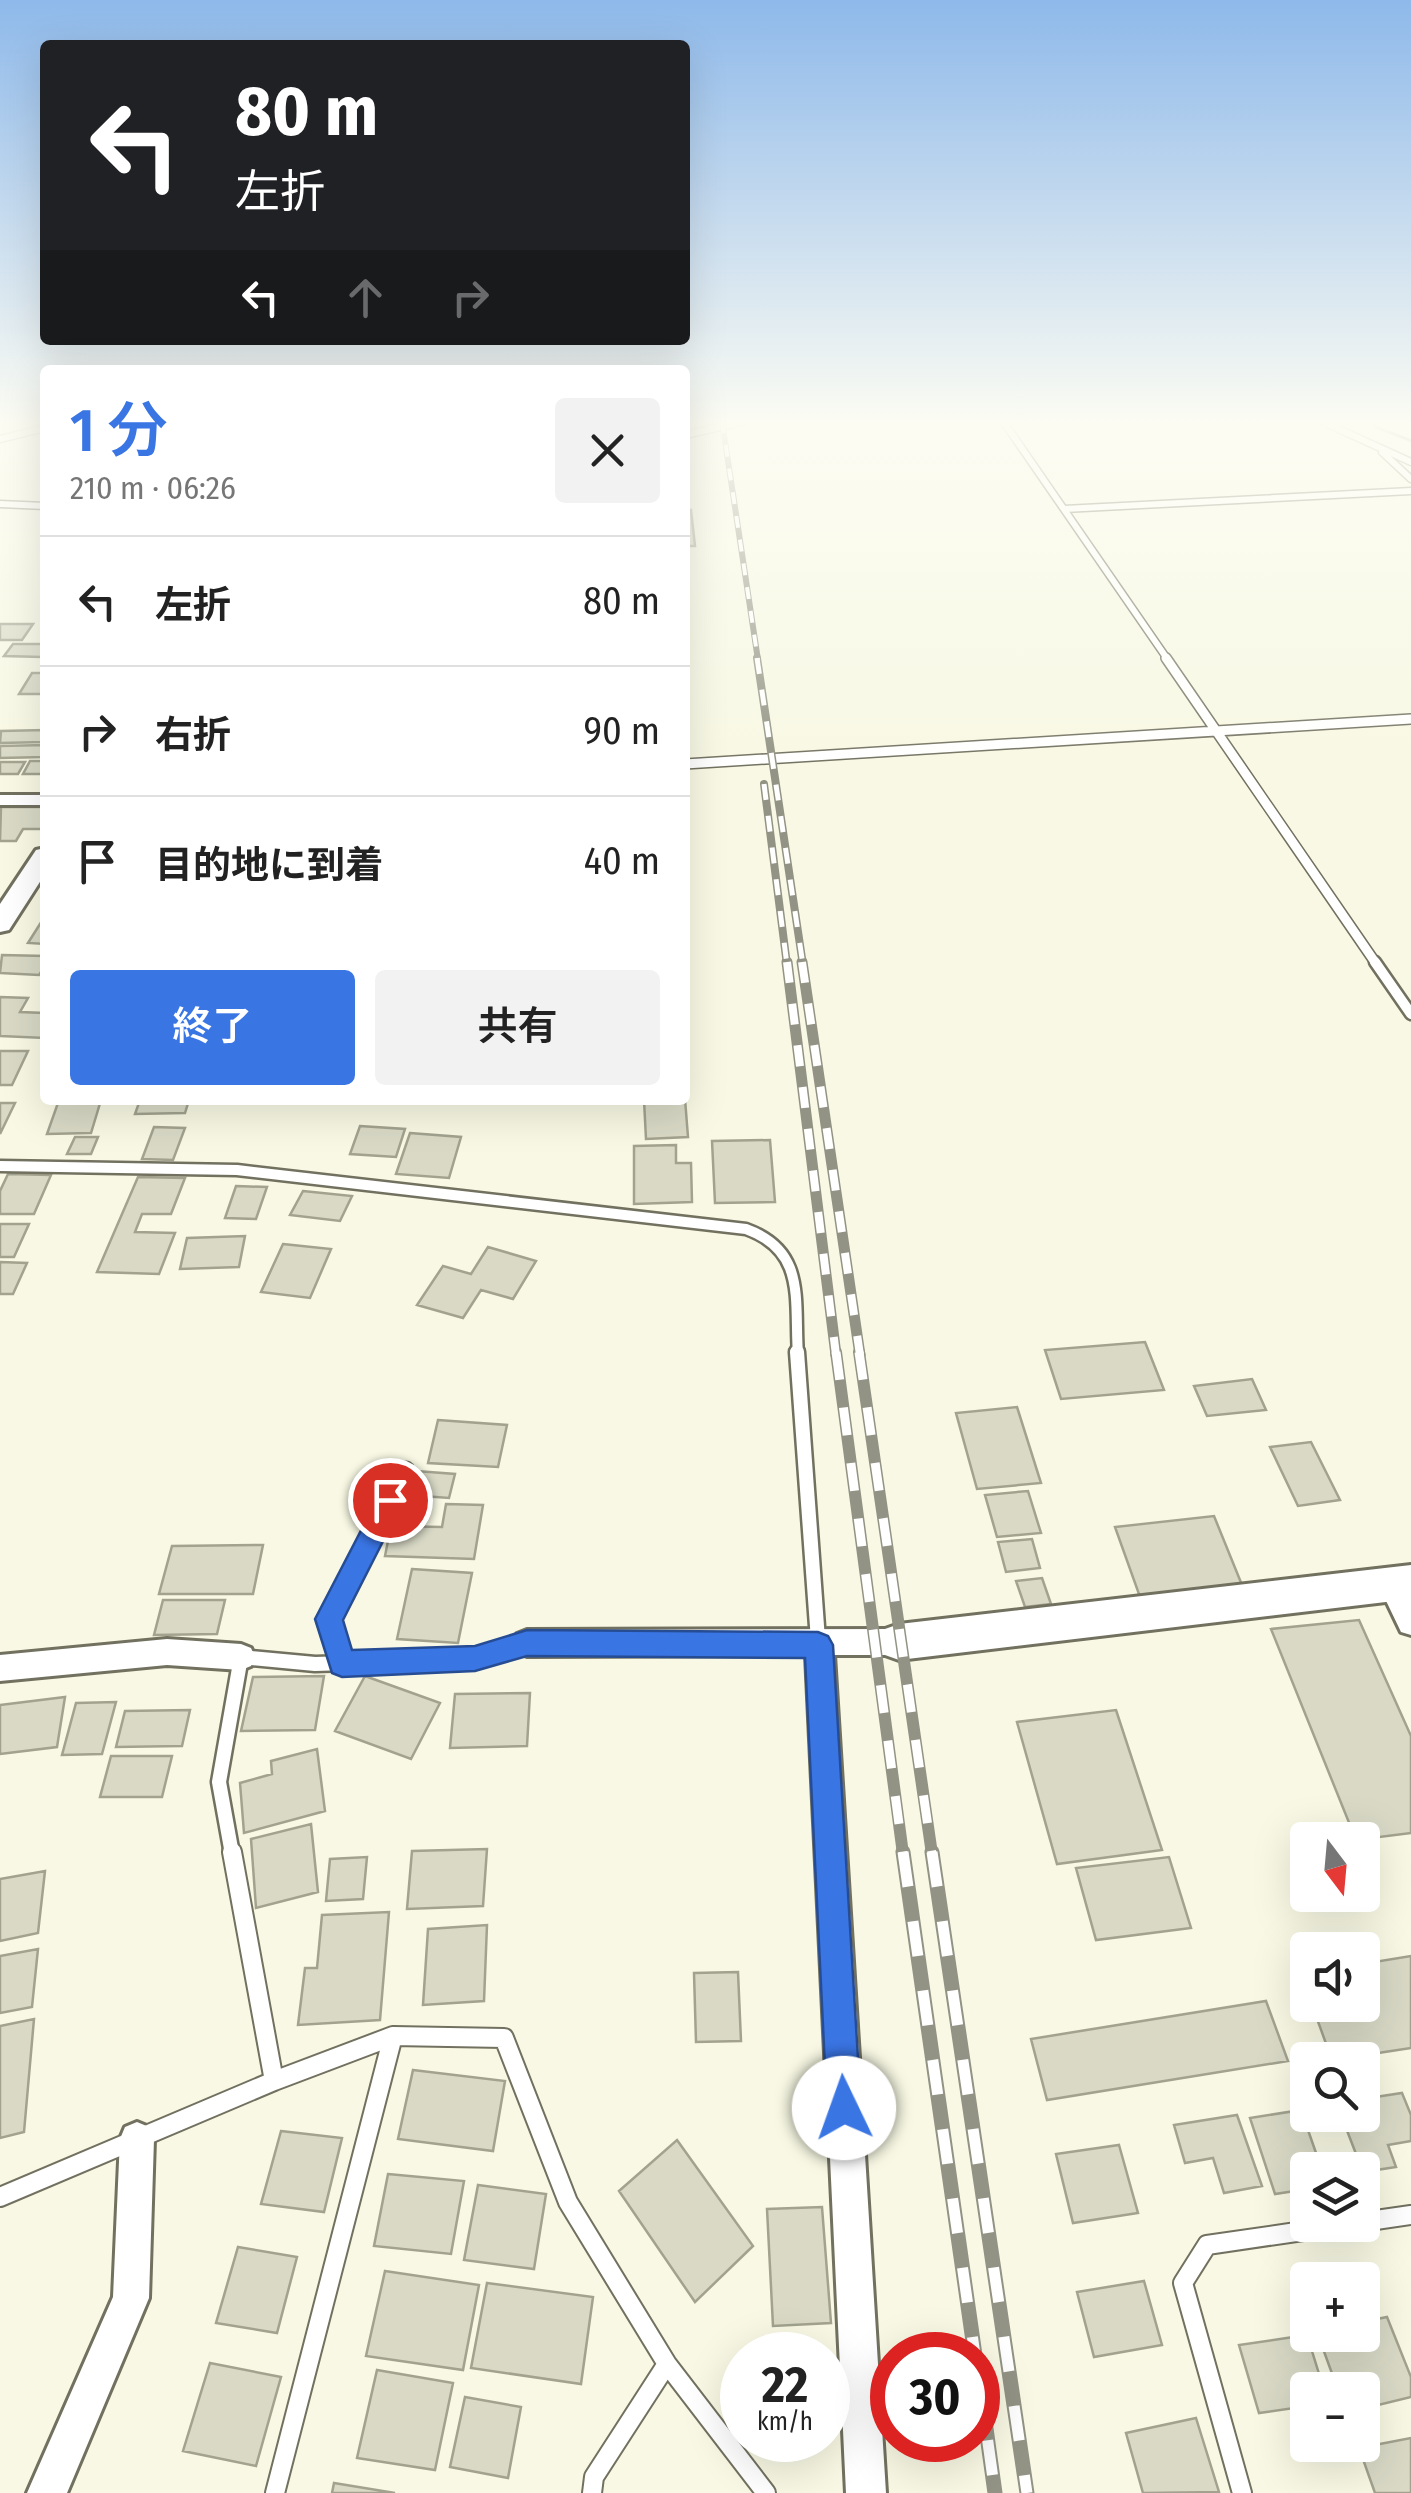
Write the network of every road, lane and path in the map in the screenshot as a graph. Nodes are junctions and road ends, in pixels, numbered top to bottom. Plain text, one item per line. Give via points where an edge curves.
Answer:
1 (1083, 537) edge
2 (1411, 720) edge
3 (1216, 732) junction
4 (690, 764) edge
5 (0, 800) edge
6 (40, 800) edge
7 (40, 863) edge
8 (0, 924) edge
9 (1411, 1014) edge
10 (0, 1166) edge
11 (406, 1470) dead end
12 (1401, 1583) edge
13 (1411, 1623) edge
14 (899, 1642) joint
15 (527, 1643) joint
16 (818, 1645) junction
17 (241, 1657) junction
18 (342, 1664) junction
19 (0, 1668) edge
20 (394, 2036) junction
21 (274, 2082) junction
22 (137, 2139) junction
23 (0, 2197) edge
24 (1411, 2215) edge
25 (1380, 2219) edge
26 (1290, 2233) edge
27 (667, 2364) junction
28 (47, 2493) edge
29 (275, 2493) edge
30 (592, 2493) edge
31 (766, 2493) edge
32 (866, 2493) edge
33 (1242, 2493) edge

1 - 3 lane
2 - 3 lane
3 - 4 lane
3 - 9 lane
5 - 6 street
7 - 8 street
10 - 16 lane via 237,1170 766,1236 790,1263
11 - 18 lane via 328,1619
12 - 13 street
12 - 14 street
14 - 16 street
15 - 16 street
15 - 18 lane via 475,1658
16 - 32 street
17 - 18 lane
17 - 19 street via 167,1652
17 - 21 lane via 219,1782
20 - 21 lane
20 - 27 lane via 504,2038 568,2202
20 - 29 lane
21 - 22 lane
22 - 23 lane
22 - 28 street via 132,2298
24 - 25 lane
26 - 33 lane via 1207,2245 1183,2284
27 - 30 lane via 594,2478
27 - 31 lane

